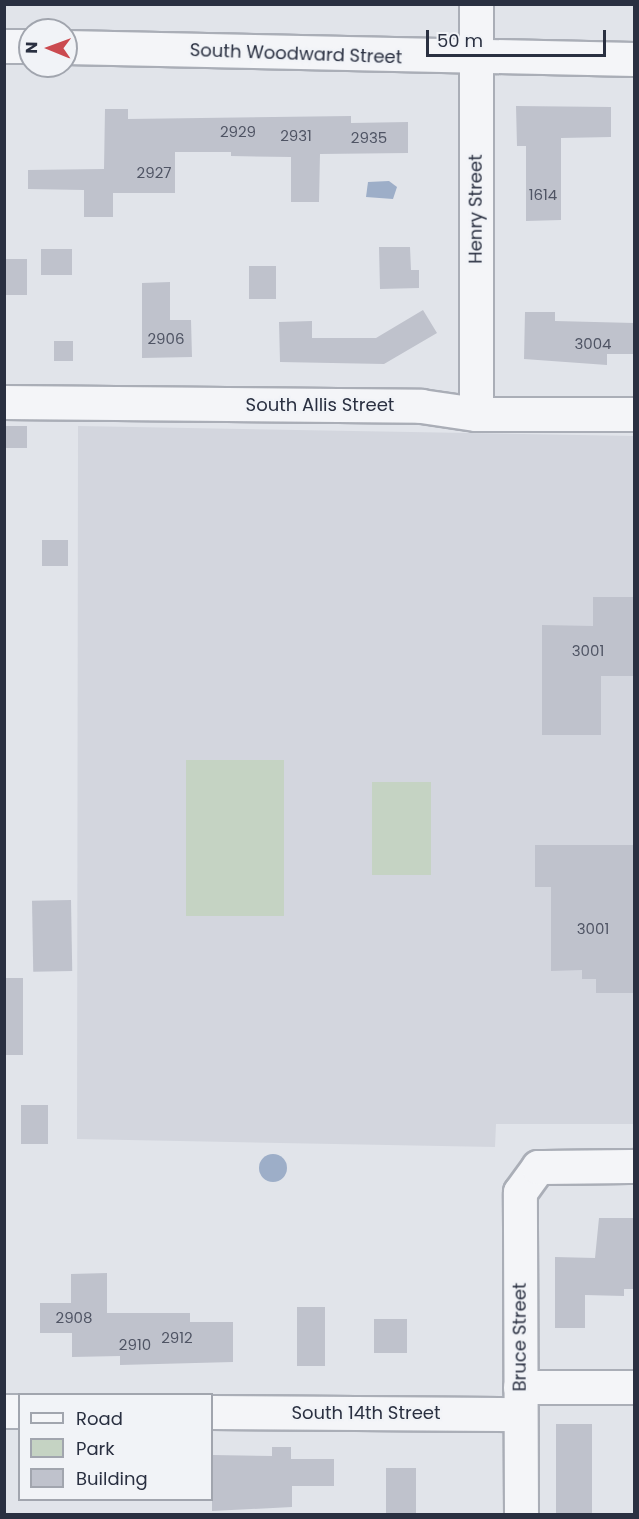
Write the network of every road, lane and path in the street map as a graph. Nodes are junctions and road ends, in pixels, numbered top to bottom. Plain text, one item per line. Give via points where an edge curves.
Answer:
1 (476, 4) edge
2 (78, 46) edge
3 (477, 59) junction
4 (634, 59) edge
5 (4, 402) edge
6 (476, 414) junction
7 (634, 414) edge
8 (634, 1166) edge
9 (634, 1387) edge
10 (520, 1400) junction
11 (213, 1412) edge
12 (521, 1515) edge

1 - 3 street, Henry Street
2 - 3 street, South Woodward Street
3 - 4 street, South Woodward Street
3 - 6 street, Henry Street
5 - 6 street, South Allis Street via 421,406
6 - 7 street, South Allis Street
8 - 10 street, Bruce Street via 538,1167 520,1192
9 - 10 street, South 14th Street
10 - 11 street, South 14th Street
10 - 12 street, Bruce Street

